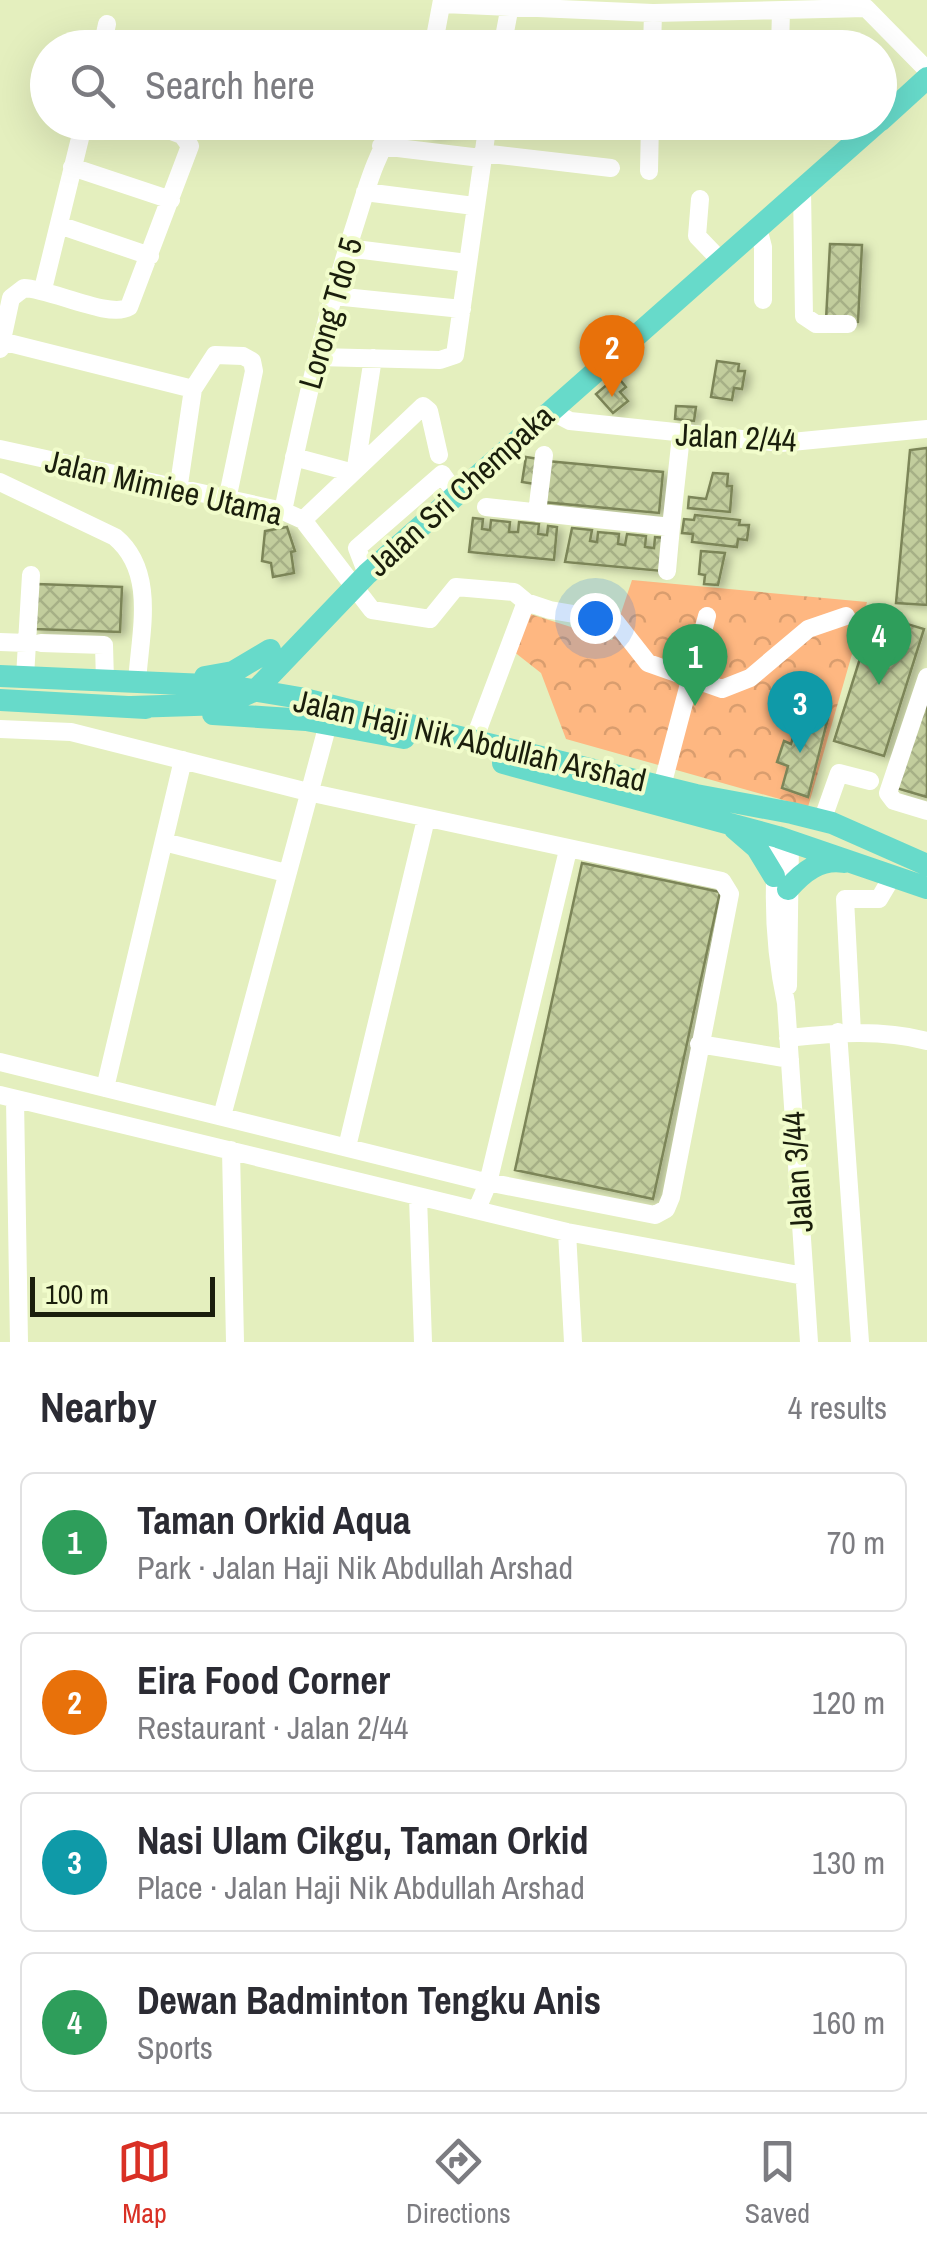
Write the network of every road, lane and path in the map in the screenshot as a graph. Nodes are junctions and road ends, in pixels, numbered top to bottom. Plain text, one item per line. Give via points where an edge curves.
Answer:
1 (442, 2) edge
2 (510, 3) edge
3 (560, 4) edge
4 (732, 5) edge
5 (616, 6) edge
6 (674, 6) edge
7 (786, 7) edge
8 (654, 13) junction
9 (107, 24) dead end
10 (106, 30) edge
11 (437, 30) edge
12 (505, 30) edge
13 (653, 30) edge
14 (886, 30) edge
15 (897, 43) edge
16 (926, 80) edge
17 (897, 106) edge
18 (79, 140) edge
19 (185, 140) edge
20 (385, 140) edge
21 (484, 140) edge
22 (650, 140) edge
23 (859, 140) edge
24 (381, 146) junction
25 (481, 156) junction
26 (72, 167) junction
27 (611, 168) dead end
28 (649, 171) dead end
29 (802, 190) junction
30 (365, 192) junction
31 (171, 200) junction
32 (700, 200) dead end
33 (474, 206) junction
34 (59, 225) junction
35 (758, 228) junction
36 (347, 248) junction
37 (150, 256) junction
38 (721, 261) junction
39 (467, 263) junction
40 (43, 289) junction
41 (334, 296) junction
42 (764, 300) dead end
43 (462, 309) junction
44 (848, 324) dead end
45 (1, 341) edge
46 (0, 349) edge
47 (318, 357) junction
48 (373, 358) junction
49 (193, 388) junction
50 (549, 410) junction
51 (927, 429) edge
52 (681, 436) junction
53 (0, 449) edge
54 (439, 455) dead end
55 (544, 455) dead end
56 (294, 457) junction
57 (353, 470) junction
58 (0, 482) edge
59 (178, 491) junction
60 (228, 500) junction
61 (486, 508) dead end
62 (284, 510) junction
63 (537, 513) junction
64 (303, 520) junction
65 (671, 527) junction
66 (668, 570) dead end
67 (32, 575) dead end
68 (357, 583) junction
69 (526, 602) junction
70 (707, 616) dead end
71 (846, 616) dead end
72 (0, 642) edge
73 (34, 643) junction
74 (280, 652) junction
75 (0, 676) edge
76 (25, 677) junction
77 (927, 677) edge
78 (105, 680) junction
79 (690, 681) junction
80 (136, 682) junction
81 (164, 683) junction
82 (248, 692) junction
83 (0, 700) edge
84 (131, 706) junction
85 (312, 714) junction
86 (0, 729) edge
87 (474, 740) junction
88 (183, 760) junction
89 (870, 780) dead end
90 (662, 786) junction
91 (308, 792) junction
92 (707, 797) junction
93 (927, 811) edge
94 (426, 818) junction
95 (822, 821) junction
96 (726, 822) junction
97 (784, 838) junction
98 (164, 842) junction
99 (568, 850) junction
100 (893, 852) junction
101 (852, 864) junction
102 (927, 864) edge
103 (286, 873) junction
104 (892, 876) junction
105 (781, 882) junction
106 (927, 888) edge
107 (845, 1032) junction
108 (788, 1038) junction
109 (927, 1040) edge
110 (699, 1044) junction
111 (790, 1059) junction
112 (0, 1062) edge
113 (105, 1088) junction
114 (8, 1097) edge
115 (222, 1116) junction
116 (347, 1146) junction
117 (231, 1150) junction
118 (488, 1183) junction
119 (418, 1197) junction
120 (477, 1209) junction
121 (567, 1232) junction
122 (804, 1276) junction
123 (18, 1342) edge
124 (234, 1342) edge
125 (423, 1342) edge
126 (573, 1342) edge
127 (808, 1342) edge
128 (860, 1342) edge

1 - 2 street
1 - 11 street
2 - 3 street
2 - 12 street
3 - 5 street
4 - 6 street
4 - 7 street
5 - 8 street
6 - 8 street
7 - 14 street via 869,8
8 - 13 street
9 - 10 street
15 - 16 street
16 - 17 main road, Jalan Sri Chempaka
18 - 26 street
19 - 31 street via 190,146
20 - 24 street, Lorong Tdo 5
21 - 25 street
22 - 28 street
23 - 29 main road, Jalan Sri Chempaka
24 - 25 street
24 - 30 street, Lorong Tdo 5
25 - 27 street
25 - 33 street
26 - 31 street
26 - 34 street
29 - 35 main road, Jalan Sri Chempaka
29 - 44 street via 804,316 816,324
30 - 33 street
30 - 36 street, Lorong Tdo 5
31 - 37 street
32 - 38 street via 697,236
33 - 39 street
34 - 37 street
34 - 40 street
35 - 38 main road, Jalan Sri Chempaka
35 - 42 street
36 - 39 street
36 - 41 street, Lorong Tdo 5
37 - 40 street via 130,308 112,311
38 - 50 main road, Jalan Sri Chempaka
39 - 43 street
40 - 45 street via 24,288 11,298
41 - 43 street
41 - 47 street, Lorong Tdo 5
43 - 48 street via 458,348 449,360
45 - 46 street
45 - 49 street
47 - 48 street
47 - 56 street, Lorong Tdo 5
48 - 57 street
49 - 59 street
49 - 60 street via 215,356 243,356 254,366
50 - 52 street, Jalan 2/44 via 570,421
50 - 68 main road, Jalan Sri Chempaka
51 - 52 street, Jalan 2/44 via 781,444
52 - 65 street
53 - 59 street, Jalan Mimiee Utama
54 - 57 street via 423,406
55 - 63 street
56 - 57 street
56 - 62 street, Lorong Tdo 5
57 - 64 street
58 - 80 street via 127,547 143,583
59 - 60 street, Jalan Mimiee Utama
60 - 62 street, Jalan Mimiee Utama
61 - 63 street
62 - 64 street, Jalan Mimiee Utama
63 - 65 street
64 - 68 street, Jalan Mimiee Utama
65 - 66 street
67 - 73 street
68 - 69 street via 372,610 425,619 437,615 456,587 514,592
68 - 74 main road, Jalan Sri Chempaka
69 - 79 street via 615,621 648,663
69 - 87 street
70 - 79 street
71 - 79 street via 808,629 748,680 722,688
72 - 73 street
73 - 76 street
73 - 78 street via 104,645
74 - 81 main road via 233,672
74 - 82 main road
74 - 85 main road via 287,678
75 - 76 main road
76 - 78 main road
77 - 93 street via 888,793
78 - 80 main road
79 - 90 street
80 - 81 main road
81 - 82 main road
82 - 84 main road via 225,704
82 - 85 main road
83 - 84 main road, Jalan Haji Nik Abdullah Arshad
84 - 85 main road, Jalan Haji Nik Abdullah Arshad
85 - 87 main road, Jalan Haji Nik Abdullah Arshad
85 - 91 street
85 - 96 main road, Jalan Haji Nik Abdullah Arshad
86 - 88 street via 71,732
87 - 90 main road, Jalan Haji Nik Abdullah Arshad
88 - 91 street
88 - 98 street
89 - 95 street via 839,773
90 - 92 main road, Jalan Haji Nik Abdullah Arshad
91 - 94 street
91 - 103 street
92 - 95 main road, Jalan Haji Nik Abdullah Arshad
92 - 97 main road via 766,818
94 - 99 street
94 - 116 street
95 - 100 main road, Jalan Haji Nik Abdullah Arshad
96 - 97 main road, Jalan Haji Nik Abdullah Arshad
96 - 105 main road via 757,848
97 - 100 main road via 813,831
97 - 101 main road, Jalan Haji Nik Abdullah Arshad
97 - 105 street, Jalan 3/44
98 - 103 street
98 - 113 street
99 - 110 street via 728,886
99 - 118 street
100 - 102 main road, Jalan Haji Nik Abdullah Arshad
101 - 104 main road, Jalan Haji Nik Abdullah Arshad
101 - 105 main road via 822,862
103 - 115 street
104 - 106 main road, Jalan Haji Nik Abdullah Arshad
104 - 107 street via 879,899 845,899
105 - 108 street, Jalan 3/44 via 791,958
107 - 108 street
107 - 109 street
107 - 128 street
108 - 111 street, Jalan 3/44
110 - 111 street
110 - 118 street via 666,1209 656,1215
111 - 122 street, Jalan 3/44
112 - 113 street
113 - 115 street
114 - 117 street
114 - 123 street
115 - 116 street
116 - 118 street
117 - 119 street
117 - 124 street
118 - 120 street
119 - 120 street
119 - 125 street
120 - 121 street
121 - 122 street
121 - 126 street
122 - 127 street, Jalan 3/44

